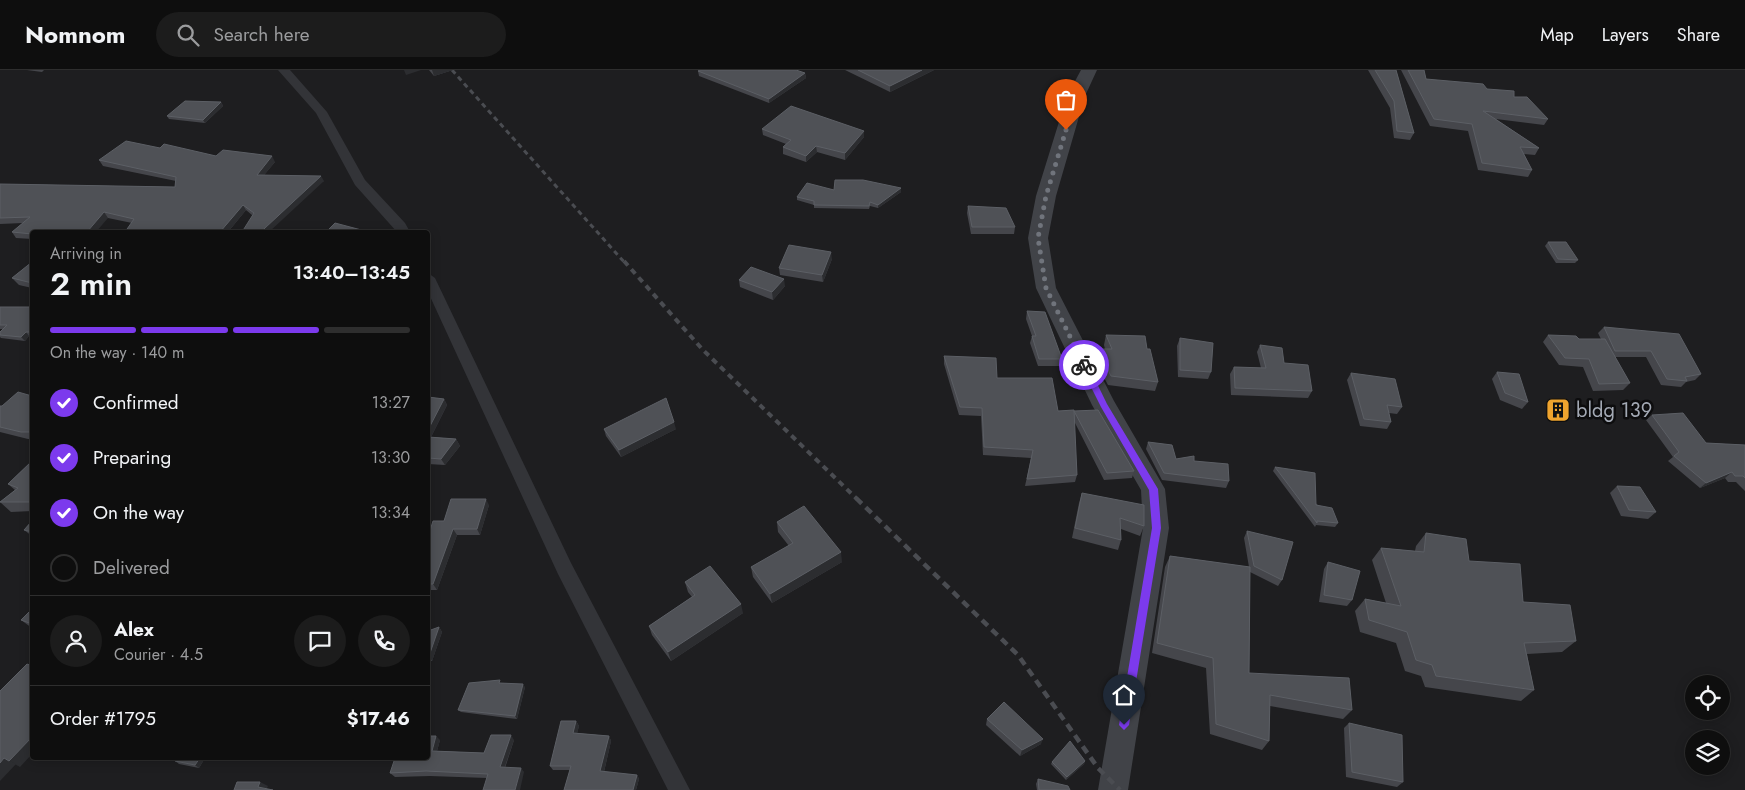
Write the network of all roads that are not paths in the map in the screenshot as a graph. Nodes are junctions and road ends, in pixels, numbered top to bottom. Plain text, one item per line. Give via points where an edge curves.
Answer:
1 (284, 70) edge
2 (1089, 70) edge
3 (403, 230) edge
4 (430, 282) edge
5 (678, 790) edge
6 (1113, 790) edge

1 - 3 street via 321,112 360,182
2 - 6 main road via 1076,96 1065,132 1046,196 1038,238 1046,288 1104,405 1153,489 1156,528
4 - 5 street via 564,568

